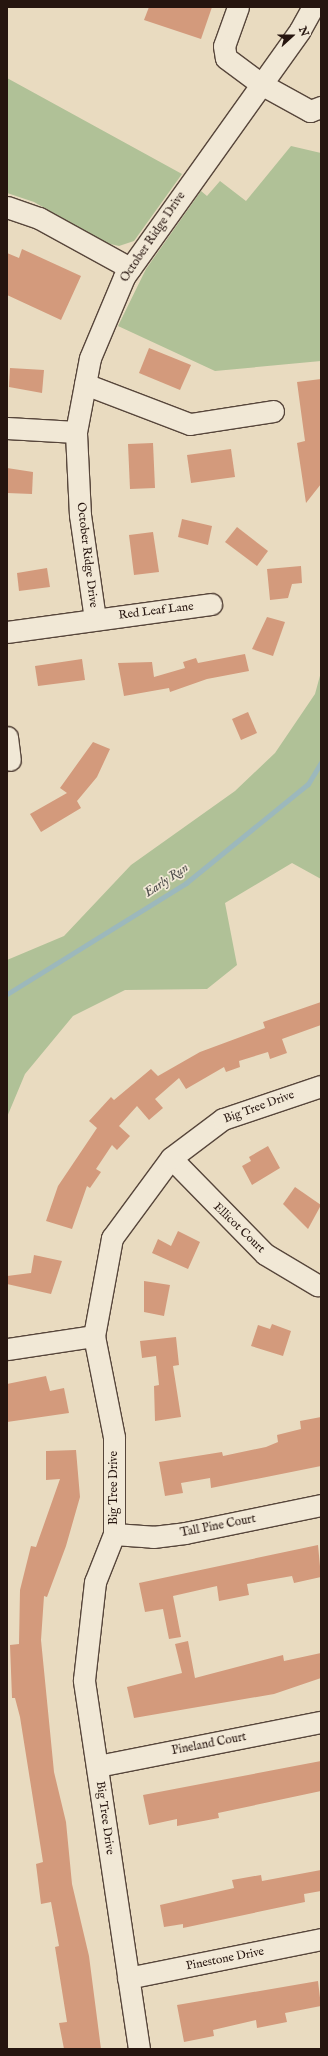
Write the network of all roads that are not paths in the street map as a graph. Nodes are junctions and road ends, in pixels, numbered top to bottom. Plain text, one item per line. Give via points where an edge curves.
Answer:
1 (238, 7) edge
2 (312, 7) edge
3 (261, 84) junction
4 (321, 108) edge
5 (7, 207) edge
6 (130, 268) junction
7 (85, 384) junction
8 (273, 411) dead end
9 (7, 428) edge
10 (76, 432) junction
11 (211, 604) dead end
12 (95, 619) junction
13 (7, 632) edge
14 (7, 737) edge
15 (10, 760) dead end
16 (321, 1086) edge
17 (171, 1158) junction
18 (317, 1285) dead end
19 (94, 1336) junction
20 (7, 1349) edge
21 (321, 1505) edge
22 (114, 1534) junction
23 (321, 1722) edge
24 (98, 1766) junction
25 (321, 1939) edge
26 (128, 1978) junction
27 (139, 2049) edge

1 - 3 street via 224,46 226,58
2 - 3 street, October Ridge Drive
3 - 4 street via 310,111
3 - 6 street, October Ridge Drive
5 - 6 street via 39,218
6 - 7 street, October Ridge Drive via 98,336
7 - 8 street via 190,424
7 - 10 street, October Ridge Drive
9 - 10 street
10 - 12 street, October Ridge Drive via 80,515
11 - 12 street, Red Leaf Lane
12 - 13 street, Red Leaf Lane
14 - 15 street
16 - 17 street, Big Tree Drive via 222,1119
17 - 18 street, Ellicot Court via 265,1254
17 - 19 street, Big Tree Drive via 112,1238
19 - 20 street
19 - 22 street, Big Tree Drive via 114,1437
21 - 22 street, Tall Pine Court via 185,1533 153,1537
22 - 24 street, Big Tree Drive via 95,1582 84,1680
23 - 24 street, Pineland Court
24 - 26 street, Big Tree Drive
25 - 26 street, Pinestone Drive
26 - 27 street, Big Tree Drive

